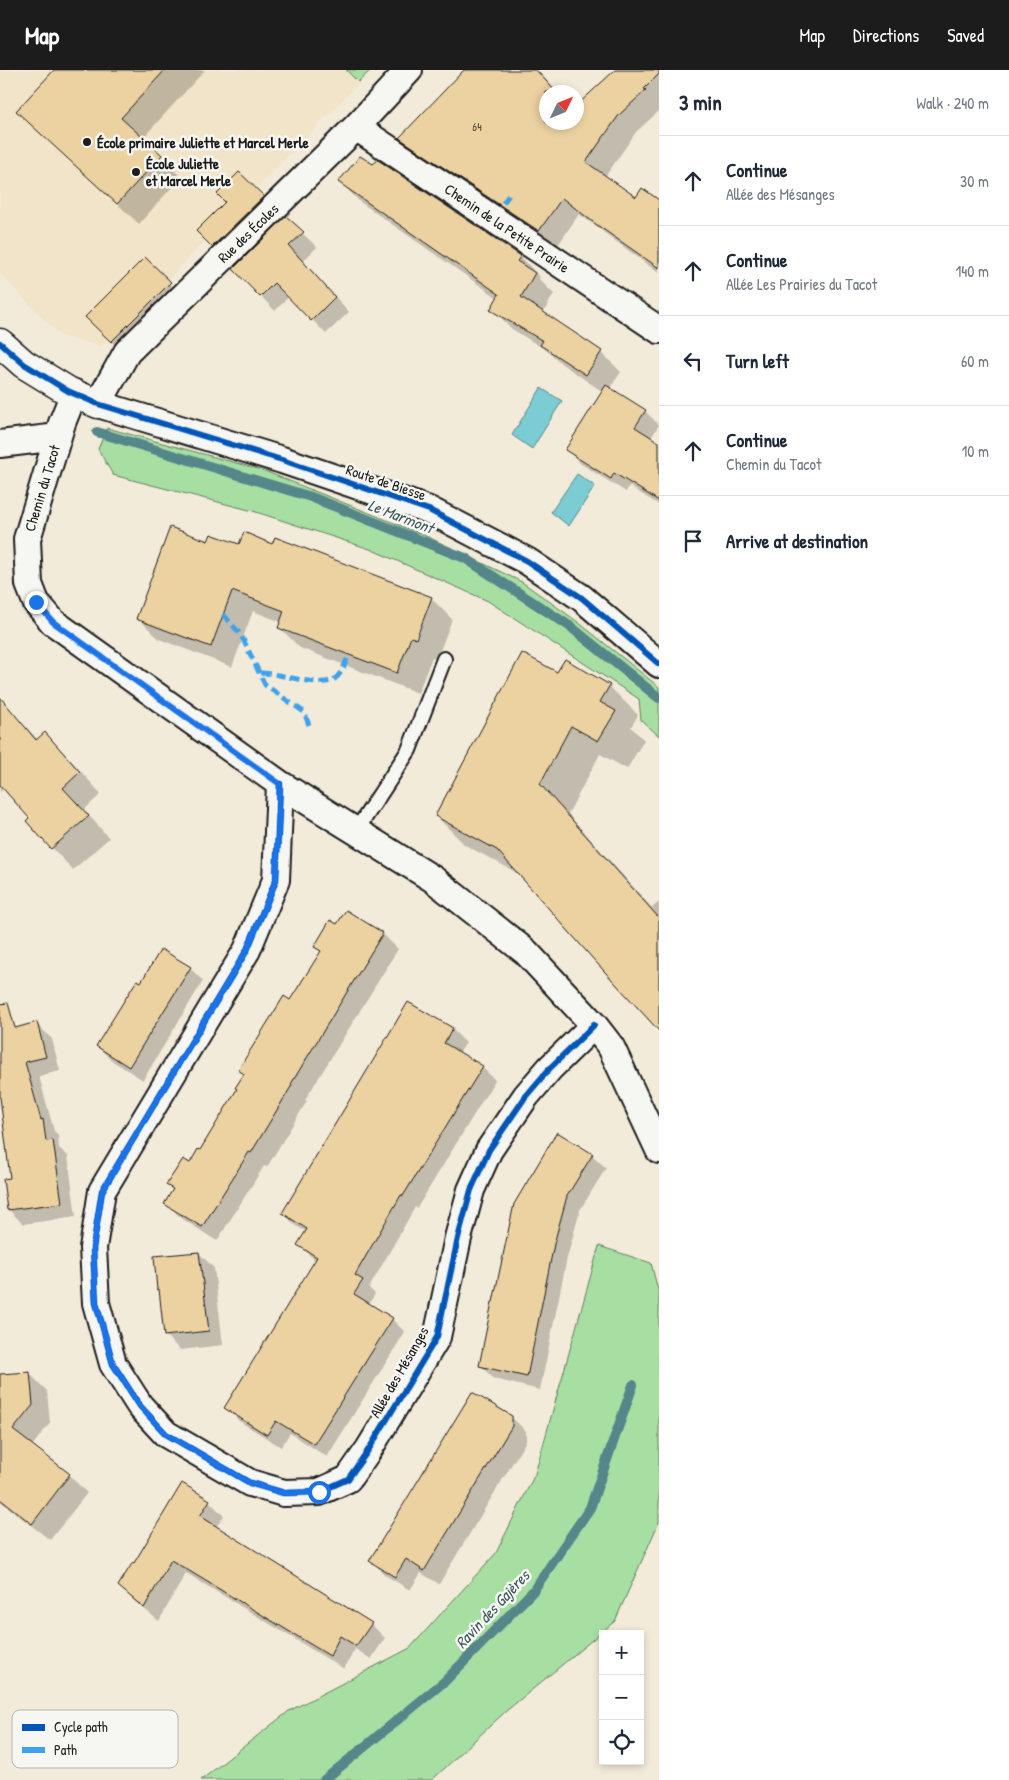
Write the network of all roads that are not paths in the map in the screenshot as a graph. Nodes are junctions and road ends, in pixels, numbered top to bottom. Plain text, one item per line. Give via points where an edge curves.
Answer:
1 (409, 70) edge
2 (356, 127) junction
3 (659, 330) edge
4 (0, 343) edge
5 (86, 399) junction
6 (58, 437) junction
7 (0, 444) edge
8 (444, 659) dead end
9 (659, 664) edge
10 (280, 784) junction
11 (356, 831) junction
12 (594, 1025) junction
13 (657, 1139) edge

1 - 2 street, Rue des Écoles
2 - 3 street, Chemin de la Petite Prairie
2 - 5 street, Rue des Écoles via 127,352
4 - 5 street via 24,364
5 - 6 street, Rue des Écoles via 62,423
5 - 9 street, Route de Biesse via 429,510 527,561 582,598
6 - 7 street
6 - 10 street, Chemin du Tacot via 27,539 28,584 36,602 53,622
8 - 11 lane via 409,750
10 - 11 street, Chemin du Tacot
10 - 12 street, Allée des Mésanges via 276,880 247,950 102,1191 93,1248 96,1303 113,1364 140,1406 166,1434 250,1483 284,1493 319,1492 348,1479 437,1337 471,1190 489,1150 526,1096
11 - 12 street, Chemin du Tacot via 433,879 526,952
12 - 13 street, Chemin du Tacot via 611,1046

